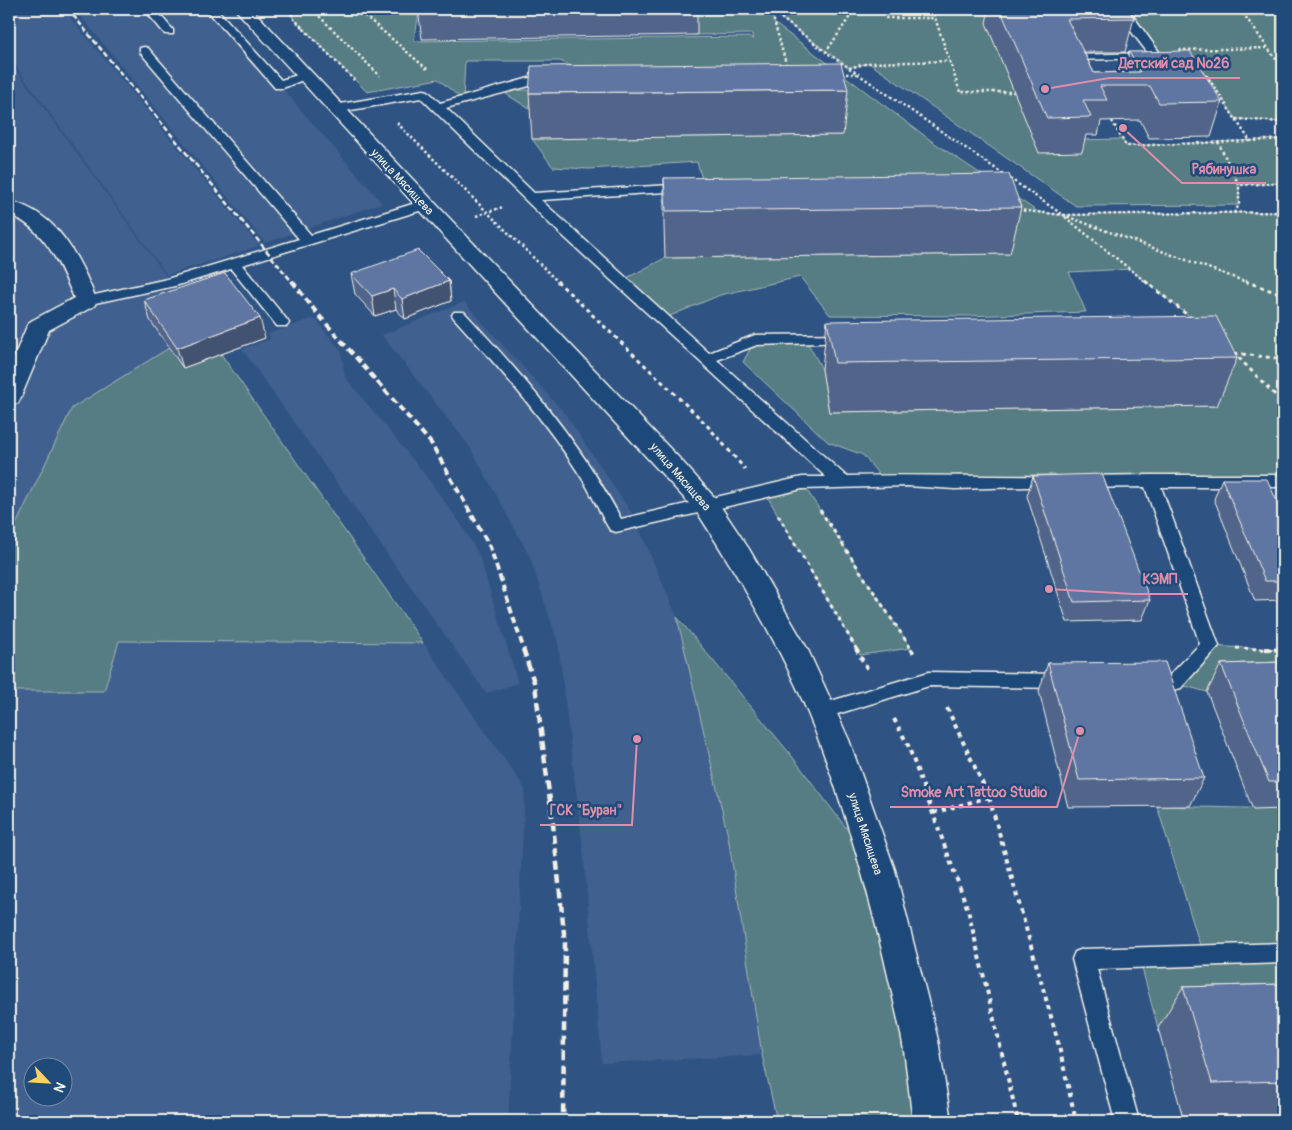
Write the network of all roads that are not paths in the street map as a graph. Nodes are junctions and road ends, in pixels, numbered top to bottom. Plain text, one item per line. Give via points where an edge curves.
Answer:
1 (149, 9) edge
2 (211, 9) edge
3 (242, 9) edge
4 (1123, 9) edge
5 (169, 32) dead end
6 (144, 50) dead end
7 (1074, 58) edge
8 (304, 78) junction
9 (568, 81) edge
10 (437, 107) junction
11 (334, 109) junction
12 (666, 188) edge
13 (530, 197) junction
14 (424, 205) junction
15 (9, 207) edge
16 (308, 241) junction
17 (234, 264) junction
18 (86, 301) junction
19 (459, 315) dead end
20 (282, 323) dead end
21 (862, 336) edge
22 (707, 359) junction
23 (9, 397) edge
24 (1283, 481) edge
25 (842, 482) junction
26 (1151, 482) junction
27 (706, 504) junction
28 (1079, 681) edge
29 (1127, 682) edge
30 (821, 711) junction
31 (1283, 953) edge
32 (932, 1121) edge
33 (1127, 1121) edge

1 - 5 lane
2 - 8 lane via 279,85
3 - 8 main road, улица Мясищева
4 - 7 lane via 1156,56
6 - 16 lane
8 - 11 main road, улица Мясищева
9 - 10 lane via 533,81
10 - 11 lane via 424,94
10 - 13 lane
11 - 14 main road, улица Мясищева
12 - 13 lane
13 - 22 lane
14 - 16 lane
14 - 27 main road, улица Мясищева
15 - 18 main road via 40,223 58,240
16 - 17 lane
17 - 18 lane via 170,283
17 - 20 lane
18 - 23 main road via 39,326
19 - 27 lane via 556,430 589,476 616,526
21 - 22 lane via 755,340
22 - 25 lane
24 - 26 lane
25 - 26 lane
25 - 27 lane via 802,482
26 - 29 lane via 1210,646 1174,683
27 - 30 main road, улица Мясищева via 793,650
28 - 30 lane via 929,679
30 - 32 main road, улица Мясищева via 878,870 920,1040
31 - 33 lane via 1083,959

